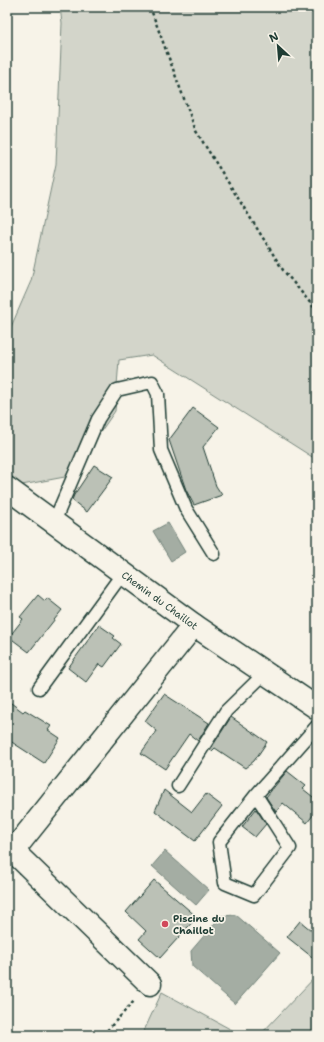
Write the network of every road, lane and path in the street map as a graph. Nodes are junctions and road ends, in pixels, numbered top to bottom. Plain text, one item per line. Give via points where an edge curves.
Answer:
1 (150, 7) edge
2 (317, 311) edge
3 (7, 488) edge
4 (54, 522) junction
5 (214, 554) dead end
6 (123, 573) junction
7 (194, 625) junction
8 (265, 673) junction
9 (39, 688) dead end
10 (317, 708) edge
11 (317, 726) edge
12 (178, 786) dead end
13 (256, 796) junction
14 (150, 984) joint
15 (103, 1035) edge

1 - 2 path via 196,131 283,270
3 - 4 street, Chemin du Chaillot
4 - 5 lane via 98,419 118,390 152,382 158,394 161,450 186,509
4 - 6 street, Chemin du Chaillot
6 - 7 street, Chemin du Chaillot
6 - 9 lane
7 - 8 street, Chemin du Chaillot
7 - 14 street via 13,851
8 - 10 street, Chemin du Chaillot
8 - 12 lane via 226,711
11 - 13 lane
13 - 13 lane via 219,842 225,883 254,895 290,848
14 - 15 path

